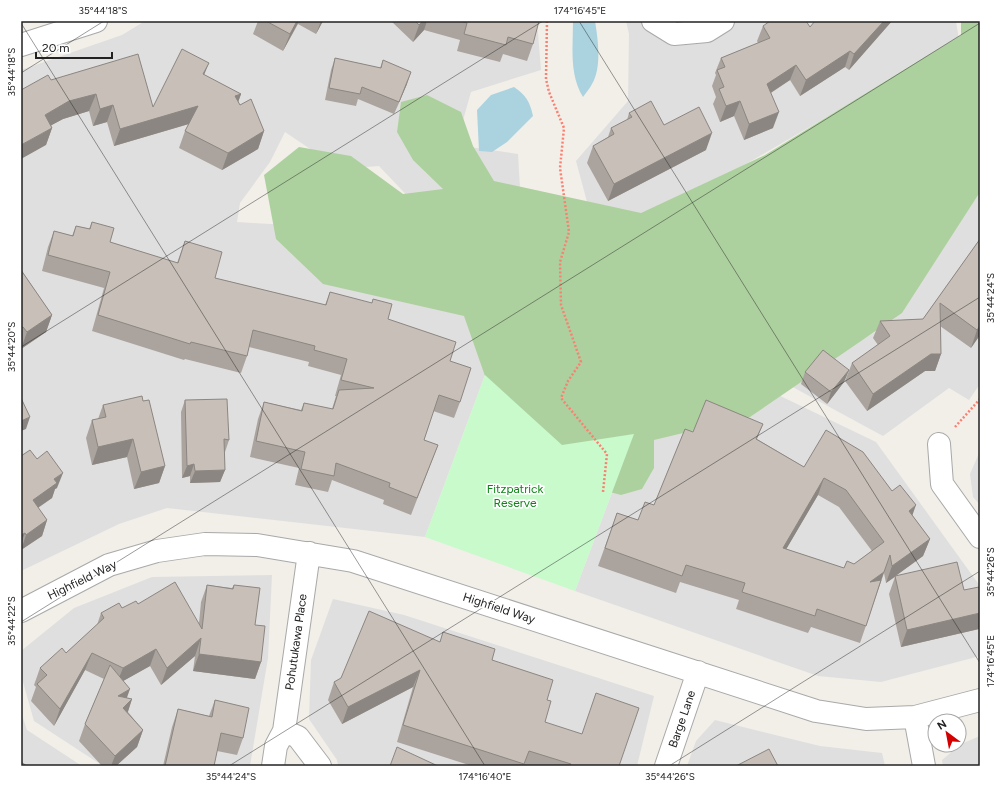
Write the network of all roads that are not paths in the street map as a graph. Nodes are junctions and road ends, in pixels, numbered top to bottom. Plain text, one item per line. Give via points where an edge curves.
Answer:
1 (96, 21) edge
2 (653, 21) edge
3 (722, 21) edge
4 (21, 45) edge
5 (939, 444) road end
6 (980, 537) edge
7 (309, 553) junction
8 (21, 611) edge
9 (698, 672) junction
10 (980, 700) edge
11 (915, 718) junction
12 (284, 731) junction
13 (273, 766) edge
14 (320, 766) edge
15 (666, 766) edge
16 (924, 766) edge

1 - 4 street
2 - 3 street via 674,34 707,31
5 - 6 street via 942,484
7 - 8 street, Highfield Way via 257,545 205,544 157,551 109,565
7 - 9 street, Highfield Way via 353,561
7 - 12 street, Pohutukawa Place
9 - 11 street, Highfield Way via 816,711 866,719
9 - 15 street, Barge Lane
10 - 11 street, Highfield Way
11 - 16 street
12 - 13 street, Pohutukawa Place via 276,746
12 - 14 street via 298,737

